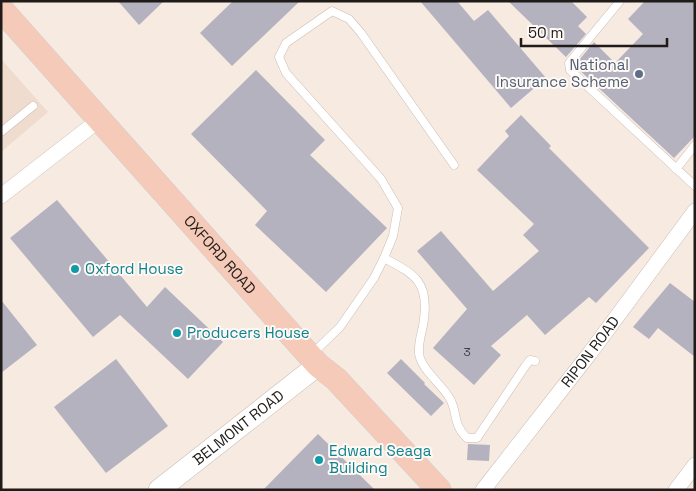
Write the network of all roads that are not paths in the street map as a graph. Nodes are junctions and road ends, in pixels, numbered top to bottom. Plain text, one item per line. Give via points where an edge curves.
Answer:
1 (620, 1) edge
2 (3, 11) edge
3 (33, 106) dead end
4 (99, 120) junction
5 (1, 132) edge
6 (695, 145) edge
7 (454, 165) dead end
8 (676, 169) junction
9 (695, 186) edge
10 (1, 196) edge
11 (695, 211) edge
12 (384, 258) junction
13 (314, 360) junction
14 (535, 361) dead end
15 (695, 465) edge
16 (158, 490) edge
17 (439, 490) edge
18 (483, 490) edge
19 (676, 490) edge

1 - 8 lane via 569,63 570,70
2 - 4 main road, OXFORD ROAD
3 - 5 lane
4 - 10 street
4 - 13 main road, OXFORD ROAD
6 - 8 lane
7 - 12 lane via 349,19 332,11 286,44 279,57 286,73 381,179 398,208 394,236
8 - 9 lane
11 - 18 street, RIPON ROAD
12 - 13 lane via 374,278
12 - 14 lane via 419,280 425,296 419,355 451,400 458,427 467,438 477,438 526,365 530,360
13 - 16 main road, BELMONT ROAD
13 - 17 main road, OXFORD ROAD via 336,379
15 - 19 street

